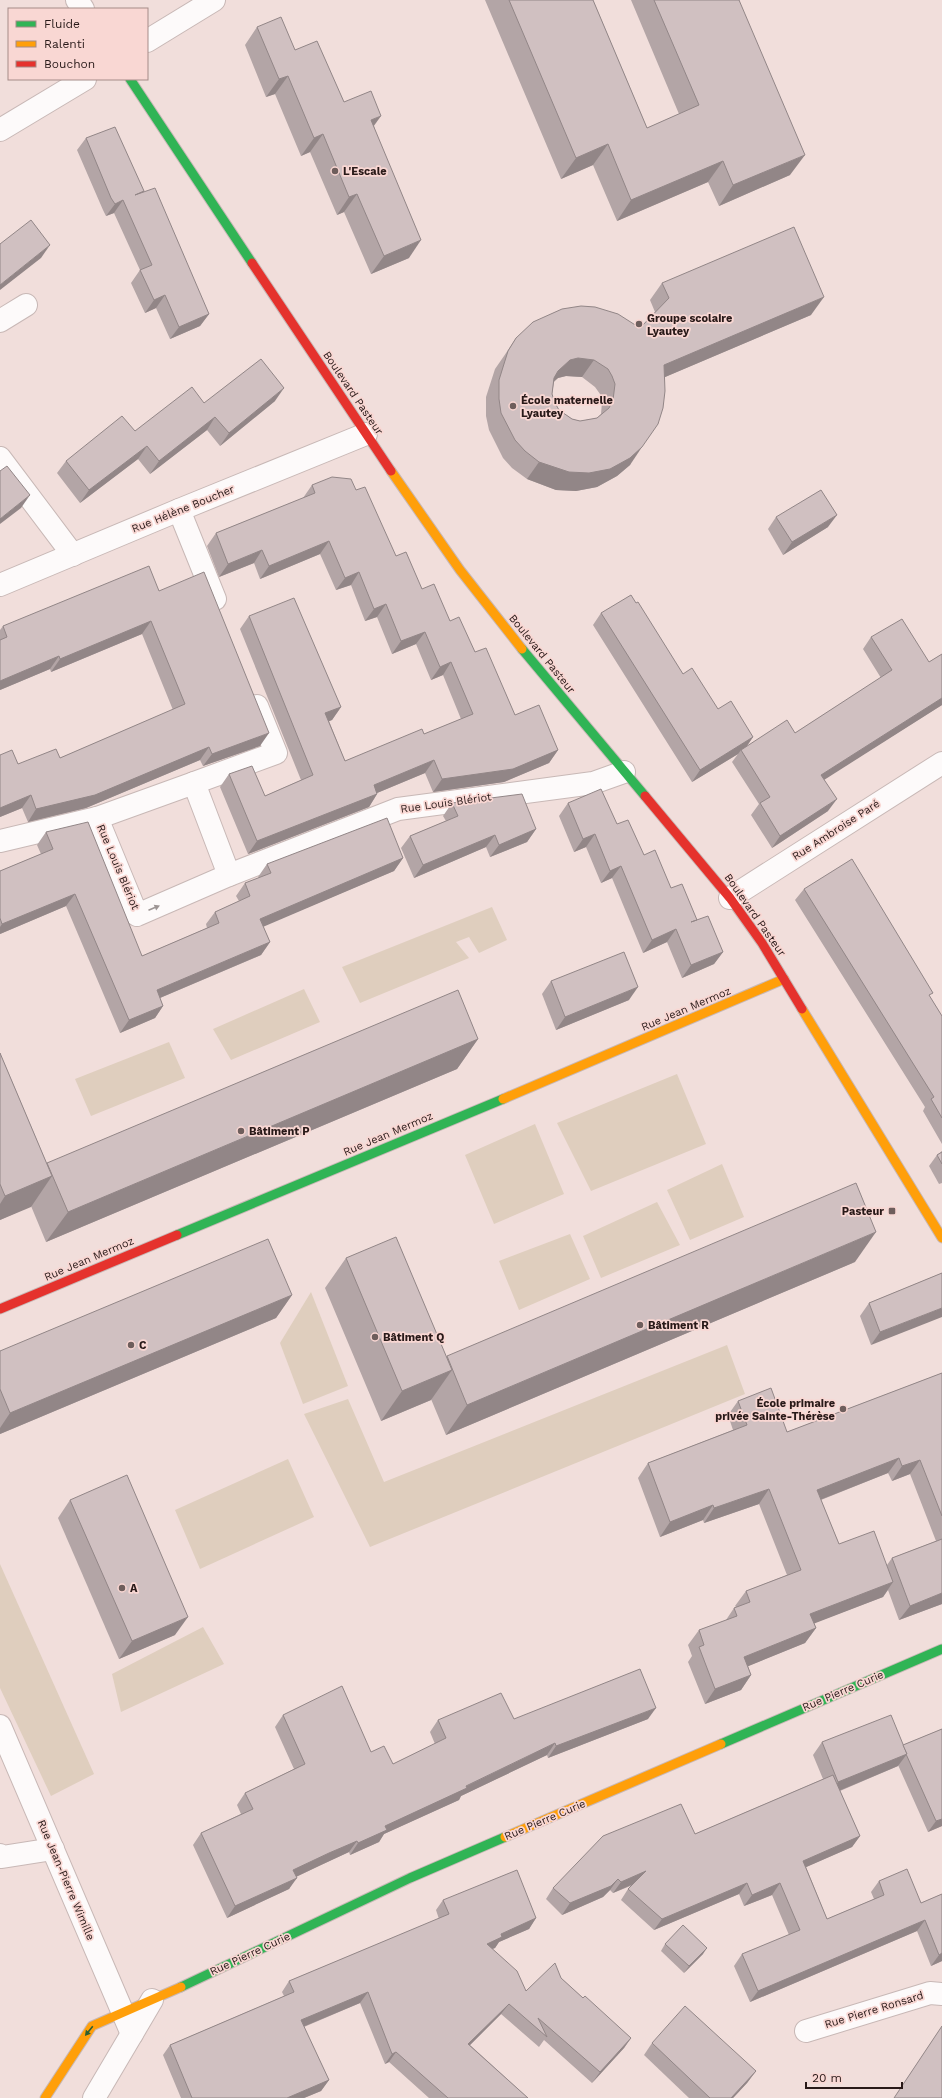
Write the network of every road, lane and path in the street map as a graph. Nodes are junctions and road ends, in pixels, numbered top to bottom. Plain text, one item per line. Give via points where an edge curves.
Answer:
1 (214, 0) edge
2 (148, 40) edge
3 (83, 80) edge
4 (131, 80) edge
5 (0, 130) edge
6 (26, 305) dead end
7 (0, 321) edge
8 (366, 434) junction
9 (0, 458) edge
10 (179, 510) junction
11 (73, 555) junction
12 (0, 585) edge
13 (223, 620) edge
14 (250, 687) edge
15 (942, 763) edge
16 (624, 772) junction
17 (194, 784) junction
18 (96, 818) junction
19 (0, 841) edge
20 (229, 875) junction
21 (730, 898) junction
22 (784, 979) junction
23 (942, 1238) edge
24 (0, 1309) edge
25 (942, 1648) edge
26 (0, 1726) edge
27 (53, 1849) junction
28 (0, 1855) edge
29 (942, 1994) edge
30 (152, 2000) junction
31 (123, 2013) junction
32 (806, 2031) dead end
33 (132, 2034) junction
34 (45, 2098) edge
35 (94, 2098) edge

1 - 2 street
3 - 5 street
4 - 8 street, Boulevard Pasteur
6 - 7 street
8 - 10 street, Rue Hélène Boucher
8 - 16 street, Boulevard Pasteur via 460,570
9 - 11 street
10 - 11 street, Rue Hélène Boucher
10 - 13 street
11 - 12 street, Rue Hélène Boucher
14 - 17 street, Rue Louis Blériot via 276,753
15 - 21 street, Rue Ambroise Paré
16 - 20 street, Rue Louis Blériot via 593,783 398,809
16 - 21 street, Boulevard Pasteur
17 - 18 street, Rue Louis Blériot
17 - 20 street
18 - 19 street, Rue Louis Blériot
18 -> 20 street, Rue Louis Blériot via 137,915
21 - 22 street, Boulevard Pasteur
22 - 23 street, Boulevard Pasteur
22 - 24 street, Rue Jean Mermoz
25 - 30 street, Rue Pierre Curie via 410,1878
26 - 27 street, Rue Jean-Pierre Wimille
27 - 28 street via 2,1857
27 - 31 street, Rue Jean-Pierre Wimille
29 - 32 street, Rue Pierre Ronsard via 930,1993
30 - 31 street, Rue Pierre Curie
30 - 33 street
31 - 33 street, Rue Jean-Pierre Wimille
31 -> 34 street, Rue Pierre Curie via 92,2026
33 - 35 street

